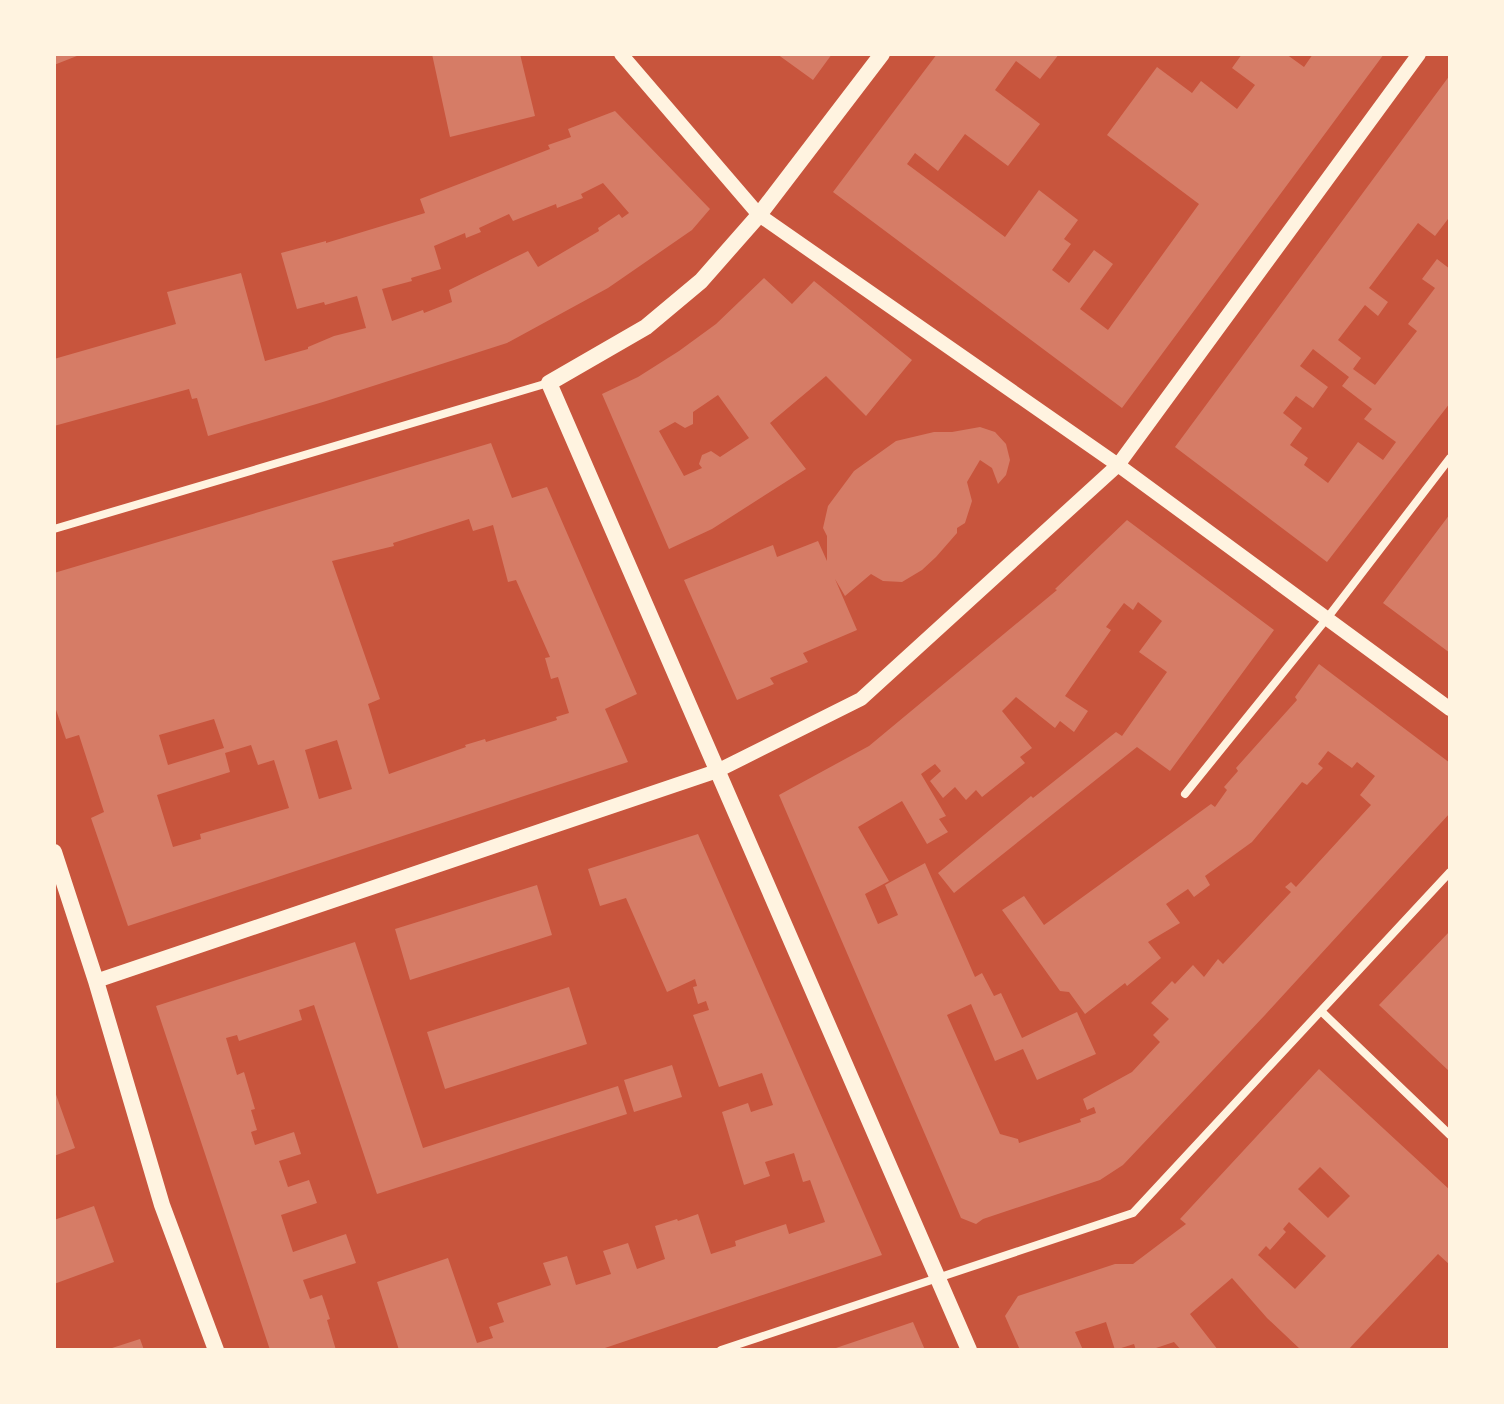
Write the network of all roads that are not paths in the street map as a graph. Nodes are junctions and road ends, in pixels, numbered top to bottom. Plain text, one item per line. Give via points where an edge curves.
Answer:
1 (621, 54) edge
2 (882, 54) edge
3 (1419, 54) edge
4 (759, 215) junction
5 (549, 383) junction
6 (1450, 458) edge
7 (1118, 465) junction
8 (54, 529) edge
9 (1328, 617) junction
10 (1450, 709) edge
11 (717, 771) junction
12 (1185, 794) dead end
13 (54, 852) edge
14 (1450, 872) edge
15 (96, 981) junction
16 (1322, 1012) junction
17 (1450, 1135) edge
18 (938, 1277) junction
19 (216, 1350) edge
20 (721, 1350) edge
21 (969, 1350) edge

1 - 4 street
2 - 4 main road
3 - 7 street
4 - 5 main road via 701,281 646,327
4 - 7 street
5 - 8 street
5 - 11 main road
6 - 9 street
7 - 9 street
7 - 11 street via 861,699
9 - 10 street
9 - 12 street
11 - 15 street
11 - 18 main road
13 - 15 main road
14 - 16 street
15 - 19 main road via 162,1205
16 - 17 street
16 - 18 street via 1133,1213
18 - 20 street
18 - 21 main road

